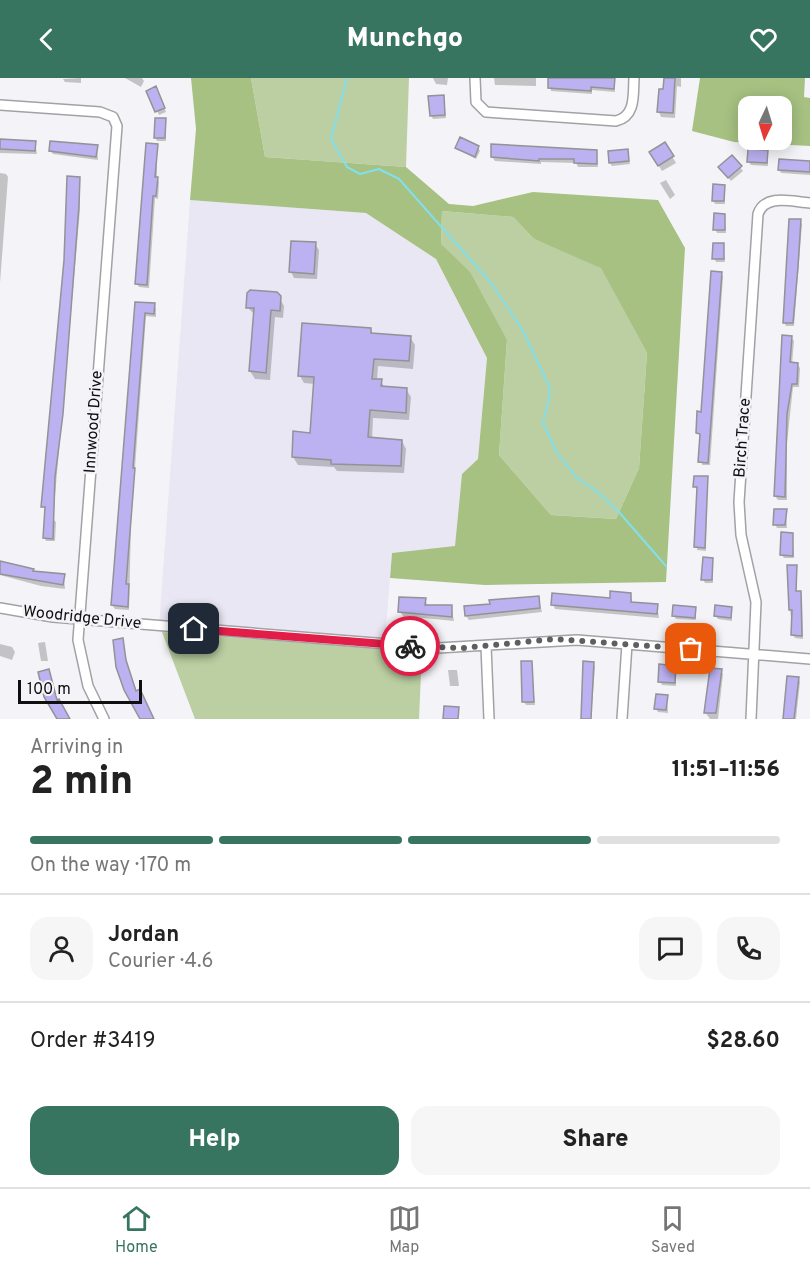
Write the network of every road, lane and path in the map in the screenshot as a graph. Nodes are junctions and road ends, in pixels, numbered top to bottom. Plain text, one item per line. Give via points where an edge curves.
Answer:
1 (475, 78) edge
2 (634, 78) edge
3 (0, 105) edge
4 (810, 203) edge
5 (0, 608) edge
6 (79, 619) junction
7 (627, 644) junction
8 (486, 646) junction
9 (755, 655) junction
10 (810, 659) edge
11 (104, 719) edge
12 (489, 719) edge
13 (622, 719) edge
14 (751, 719) edge

1 - 2 street via 476,102 486,112 616,121 625,118 631,109
3 - 6 street, Innwood Drive via 100,112 116,120
4 - 9 street, Birch Trace via 772,201 763,204 758,214 739,502 741,535 756,602
5 - 6 street, Woodridge Drive
6 - 8 street, Woodridge Drive via 438,648
6 - 11 street, Innwood Drive via 83,669
7 - 8 street, Woodridge Drive via 555,639
7 - 9 street, Woodridge Drive
7 - 13 street
8 - 12 street
9 - 10 street, Woodridge Drive
9 - 14 street, Birch Trace

